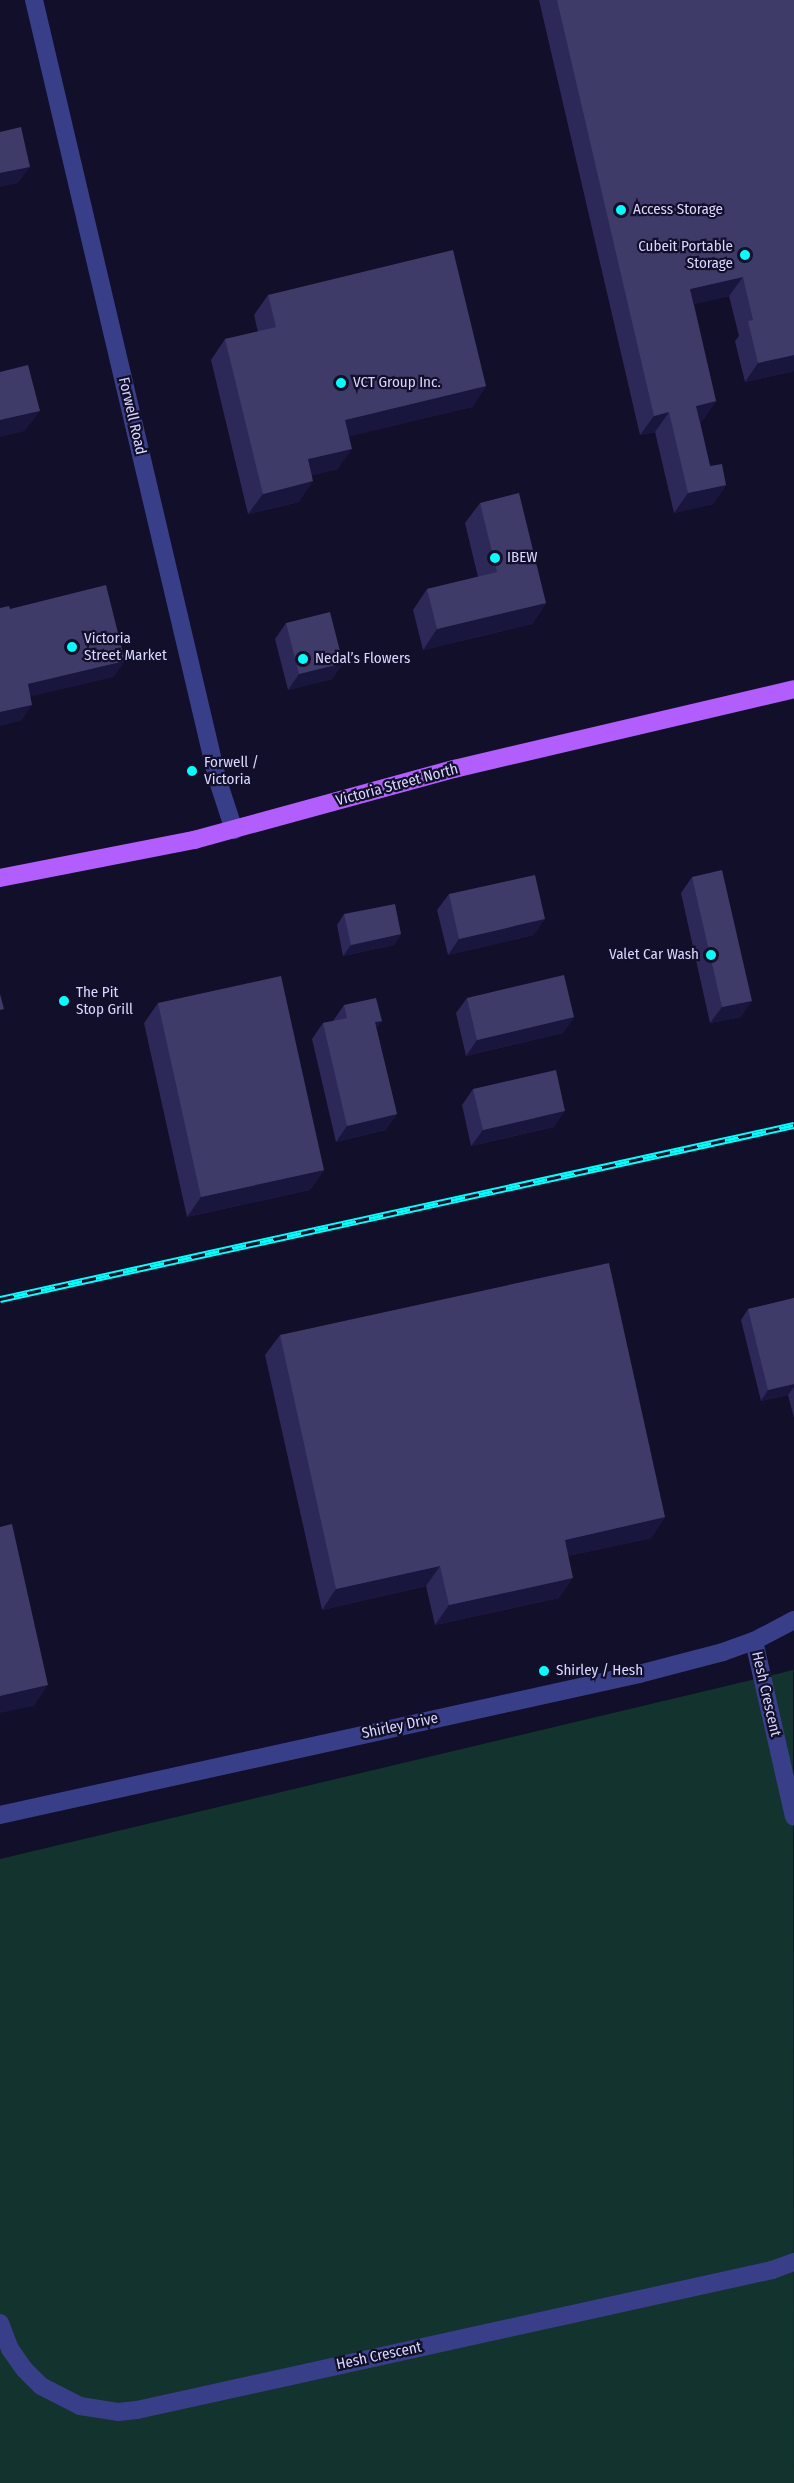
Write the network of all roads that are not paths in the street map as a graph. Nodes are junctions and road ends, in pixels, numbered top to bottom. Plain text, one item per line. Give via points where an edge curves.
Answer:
1 (34, 0) edge
2 (794, 689) edge
3 (234, 830) junction
4 (0, 878) edge
5 (794, 1620) edge
6 (754, 1641) junction
7 (0, 1815) edge
8 (794, 1817) edge
9 (794, 2262) edge
10 (0, 2323) edge

1 - 3 street, Forwell Road via 217,778
2 - 3 main road, Victoria Street North via 454,769
3 - 4 main road, Victoria Street North
5 - 6 street, Shirley Drive
6 - 7 street, Shirley Drive via 639,1674
6 - 8 street, Hesh Crescent
9 - 10 street, Hesh Crescent via 772,2270 118,2412 80,2406 42,2386 10,2349

